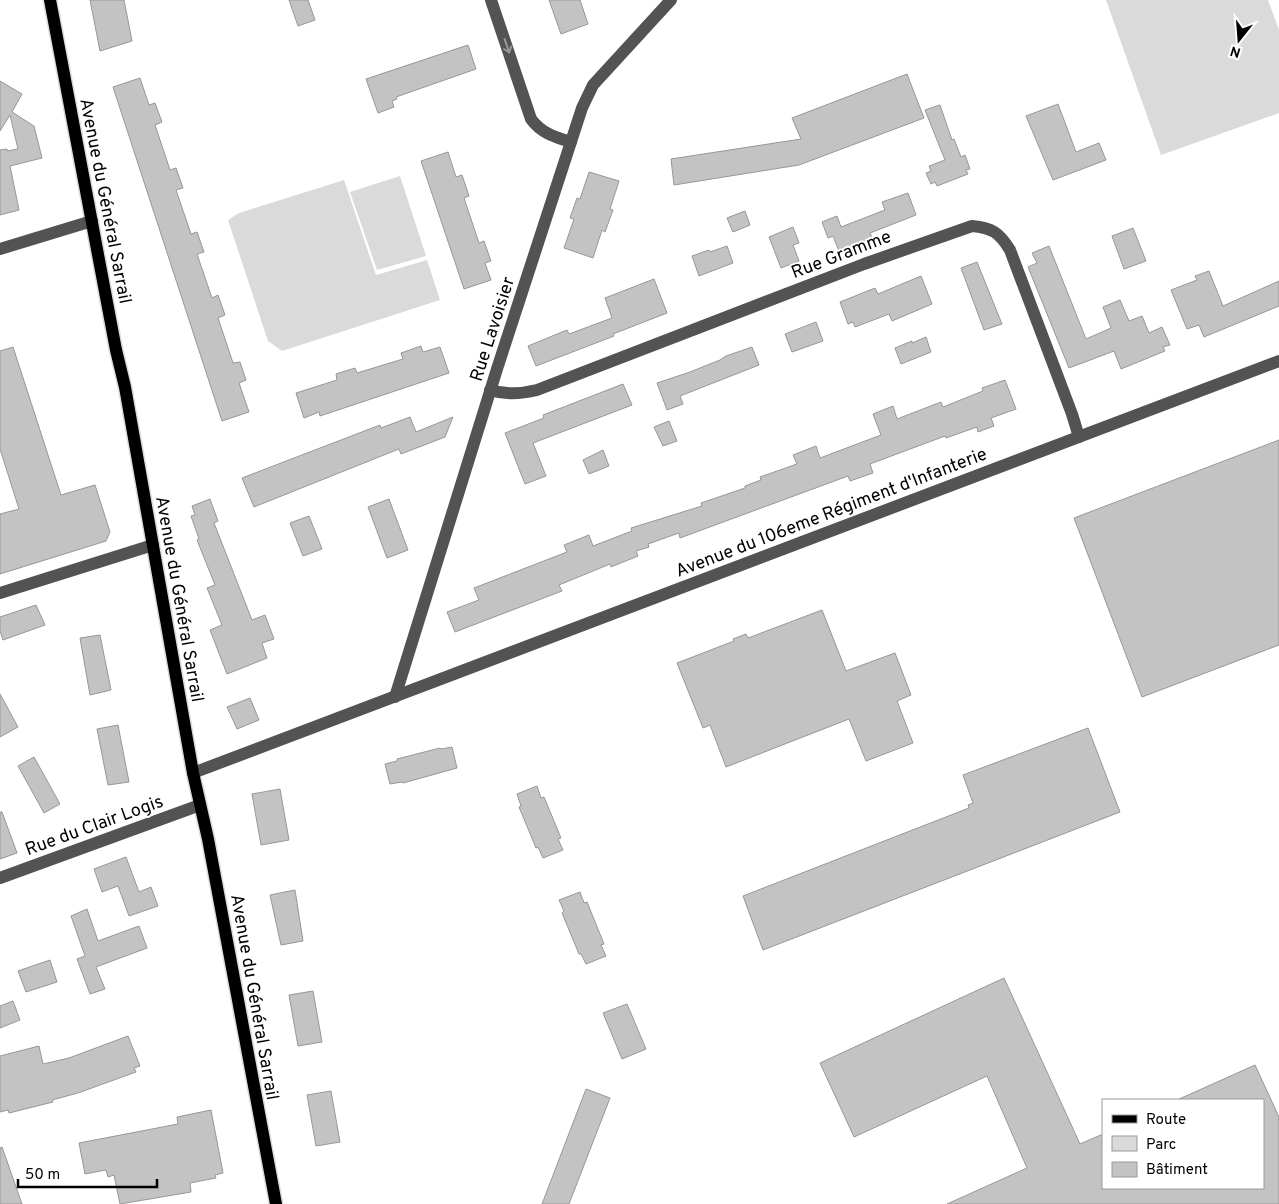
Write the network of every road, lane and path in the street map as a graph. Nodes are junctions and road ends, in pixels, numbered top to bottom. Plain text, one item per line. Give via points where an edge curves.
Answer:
1 (50, 0) edge
2 (491, 0) edge
3 (671, 0) edge
4 (571, 142) junction
5 (92, 221) junction
6 (0, 249) edge
7 (1279, 361) edge
8 (490, 390) junction
9 (1078, 437) junction
10 (153, 545) junction
11 (0, 593) edge
12 (395, 697) junction
13 (193, 773) junction
14 (200, 804) junction
15 (0, 878) edge
16 (276, 1204) edge

1 - 5 main road, Avenue du Général Sarrail
2 -> 4 street via 531,119 543,132
3 - 4 street, Rue Lavoisier via 593,85
4 - 8 street, Rue Lavoisier
5 - 6 street
5 - 10 main road, Avenue du Général Sarrail
7 - 9 street, Avenue du 106eme Régiment d'Infanterie
8 - 9 street, Rue Gramme via 517,394 537,390 864,264 972,226 994,231 1010,250
8 - 12 street, Rue Lavoisier
9 - 12 street, Avenue du 106eme Régiment d'Infanterie
10 - 11 street
10 - 13 main road, Avenue du Général Sarrail
12 - 13 street, Avenue du 106eme Régiment d'Infanterie
13 - 14 main road, Avenue du Général Sarrail
14 - 15 street, Rue du Clair Logis
14 - 16 main road, Avenue du Général Sarrail

